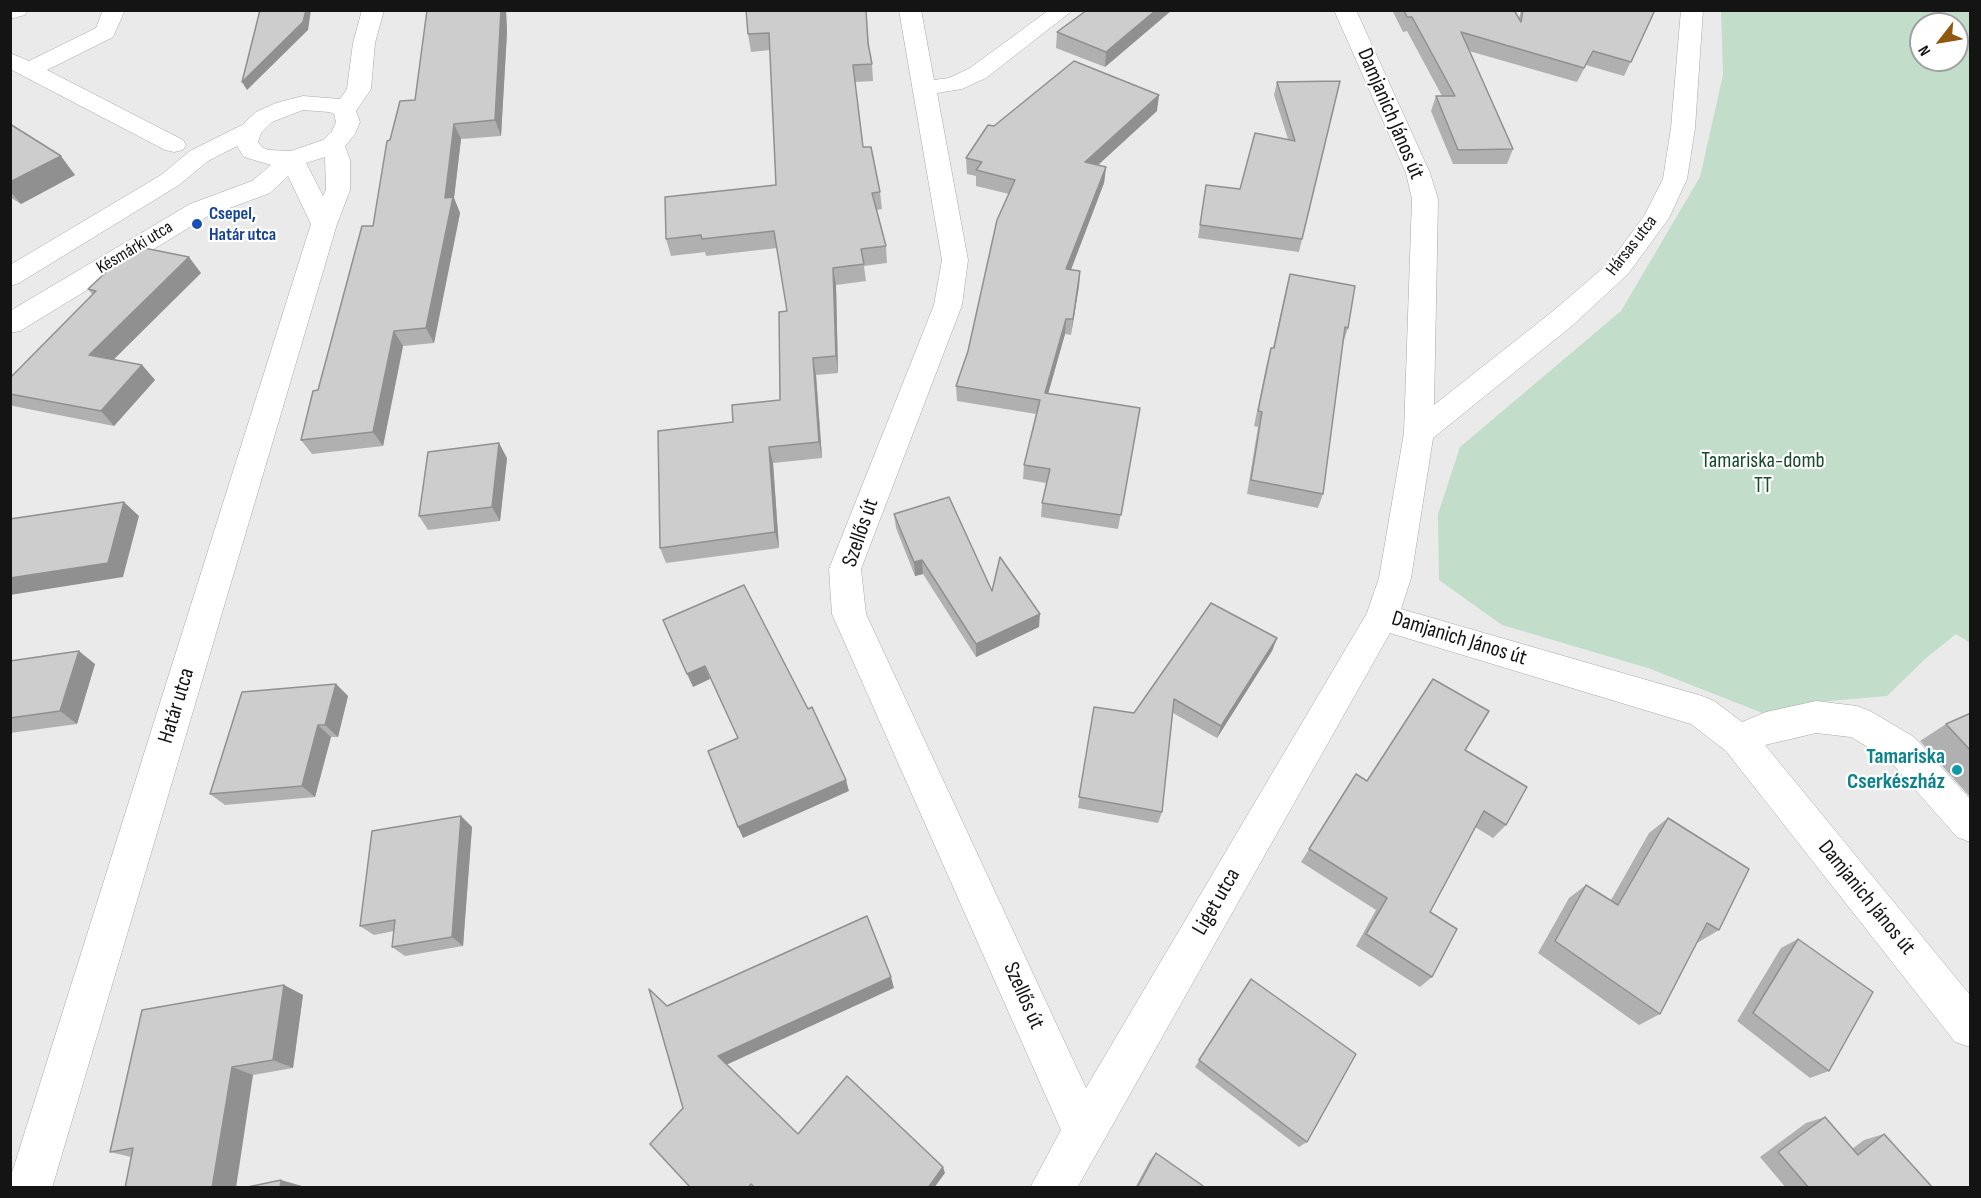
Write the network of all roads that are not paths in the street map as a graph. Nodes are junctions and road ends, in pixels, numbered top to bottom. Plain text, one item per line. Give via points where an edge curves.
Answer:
1 (17, 10) edge
2 (114, 10) edge
3 (373, 10) edge
4 (910, 10) edge
5 (1063, 10) edge
6 (1345, 10) edge
7 (1692, 10) edge
8 (10, 14) edge
9 (364, 44) junction
10 (20, 65) edge
11 (926, 88) junction
12 (303, 103) junction
13 (344, 111) junction
14 (250, 130) junction
15 (174, 145) dead end
16 (332, 145) junction
17 (264, 157) junction
18 (292, 159) junction
19 (170, 180) junction
20 (324, 224) junction
21 (10, 277) edge
22 (10, 324) edge
23 (1419, 433) junction
24 (1382, 617) junction
25 (1739, 740) junction
26 (1971, 825) edge
27 (1971, 1027) edge
28 (1084, 1131) junction
29 (30, 1188) edge
30 (1052, 1188) edge

1 - 8 street
2 - 10 street via 105,32
3 - 9 street
4 - 11 street, Szellős út
5 - 11 street via 978,73 954,84
6 - 23 street, Damjanich János út via 1418,173 1425,198
7 - 23 street, Hársas utca via 1675,179 1656,218 1619,268
9 - 12 street via 349,67
9 - 13 street via 359,89
10 - 15 street
11 - 28 street, Szellős út via 955,260 948,304 845,569 849,614
12 - 13 street via 335,105
12 - 14 street, Késmárki utca via 264,117
13 - 16 street via 348,122
14 - 17 street via 246,142 253,152
14 - 19 street, Késmárki utca via 199,156
16 - 18 street
16 - 20 street, Határ utca via 338,160 338,190
17 - 18 street, Késmárki utca
17 - 19 street, Késmárki utca
18 - 20 street
18 - 22 street, Késmárki utca via 261,187 199,210
19 - 21 street, Késmárki utca
20 - 29 street, Határ utca
23 - 24 street, Damjanich János út via 1395,578
24 - 25 street, Damjanich János út via 1702,712
24 - 28 street, Liget utca
25 - 26 street via 1766,728 1816,717 1857,722 1901,748
25 - 27 street, Damjanich János út
28 - 30 street, Liget utca

